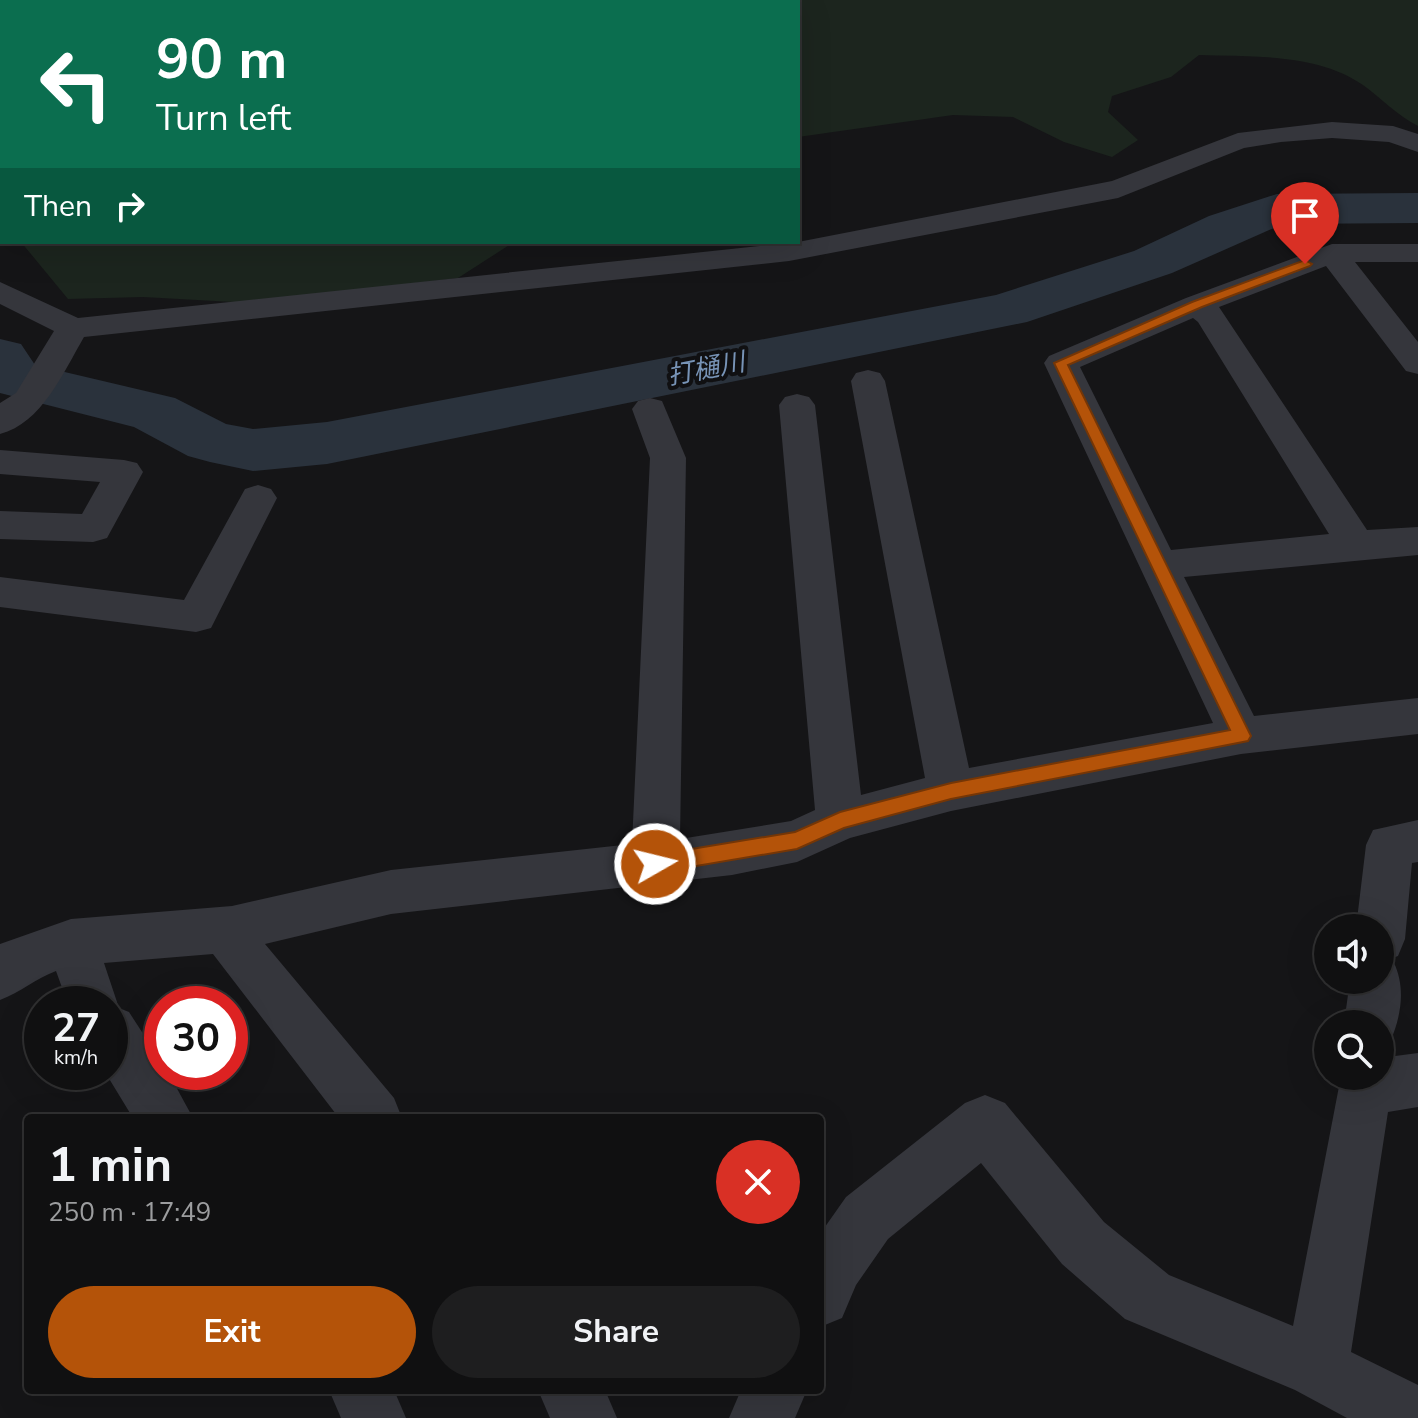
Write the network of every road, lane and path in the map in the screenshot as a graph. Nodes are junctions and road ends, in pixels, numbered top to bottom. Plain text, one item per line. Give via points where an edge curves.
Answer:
1 (1418, 144) edge
2 (1332, 253) junction
3 (1418, 253) edge
4 (0, 292) edge
5 (1197, 305) junction
6 (73, 328) junction
7 (1418, 364) edge
8 (868, 381) dead end
9 (797, 405) dead end
10 (650, 409) dead end
11 (0, 423) edge
12 (0, 462) edge
13 (258, 498) dead end
14 (0, 525) edge
15 (1418, 541) edge
16 (1356, 545) junction
17 (1160, 565) junction
18 (0, 592) edge
19 (1418, 716) edge
20 (1241, 736) junction
21 (951, 791) junction
22 (840, 821) junction
23 (1418, 841) edge
24 (655, 864) junction
25 (1383, 914) edge
26 (232, 929) junction
27 (71, 942) junction
28 (0, 976) edge
29 (87, 986) edge
30 (128, 1059) edge
31 (1381, 1090) edge
32 (162, 1114) edge
33 (371, 1114) edge
34 (824, 1287) edge
35 (1317, 1368) junction
36 (363, 1394) edge
37 (572, 1394) edge
38 (773, 1394) edge
39 (374, 1418) edge
40 (585, 1418) edge
41 (761, 1418) edge
42 (1414, 1418) edge

1 - 6 street via 1393,134 1281,134 1238,141 1118,189 789,252
2 - 3 street
2 - 5 street
2 - 7 street
4 - 6 street
5 - 16 street via 1210,316
5 - 17 street via 1061,363
6 - 11 street via 37,387
8 - 21 street
9 - 22 street
10 - 24 street via 668,458
12 - 14 street via 124,472 93,528
13 - 18 street via 196,617
15 - 16 street
16 - 17 street
17 - 20 street
19 - 20 street
20 - 21 street
21 - 22 street
22 - 24 street via 797,841
23 - 25 street via 1390,845
24 - 26 street via 391,892
26 - 27 street
26 - 33 street via 236,948
27 - 28 street via 16,962
27 - 29 street
30 - 32 street
31 - 35 street
34 - 35 street via 867,1218 985,1123 1083,1243 1147,1297
35 - 42 street
36 - 39 street
37 - 40 street
38 - 41 street

